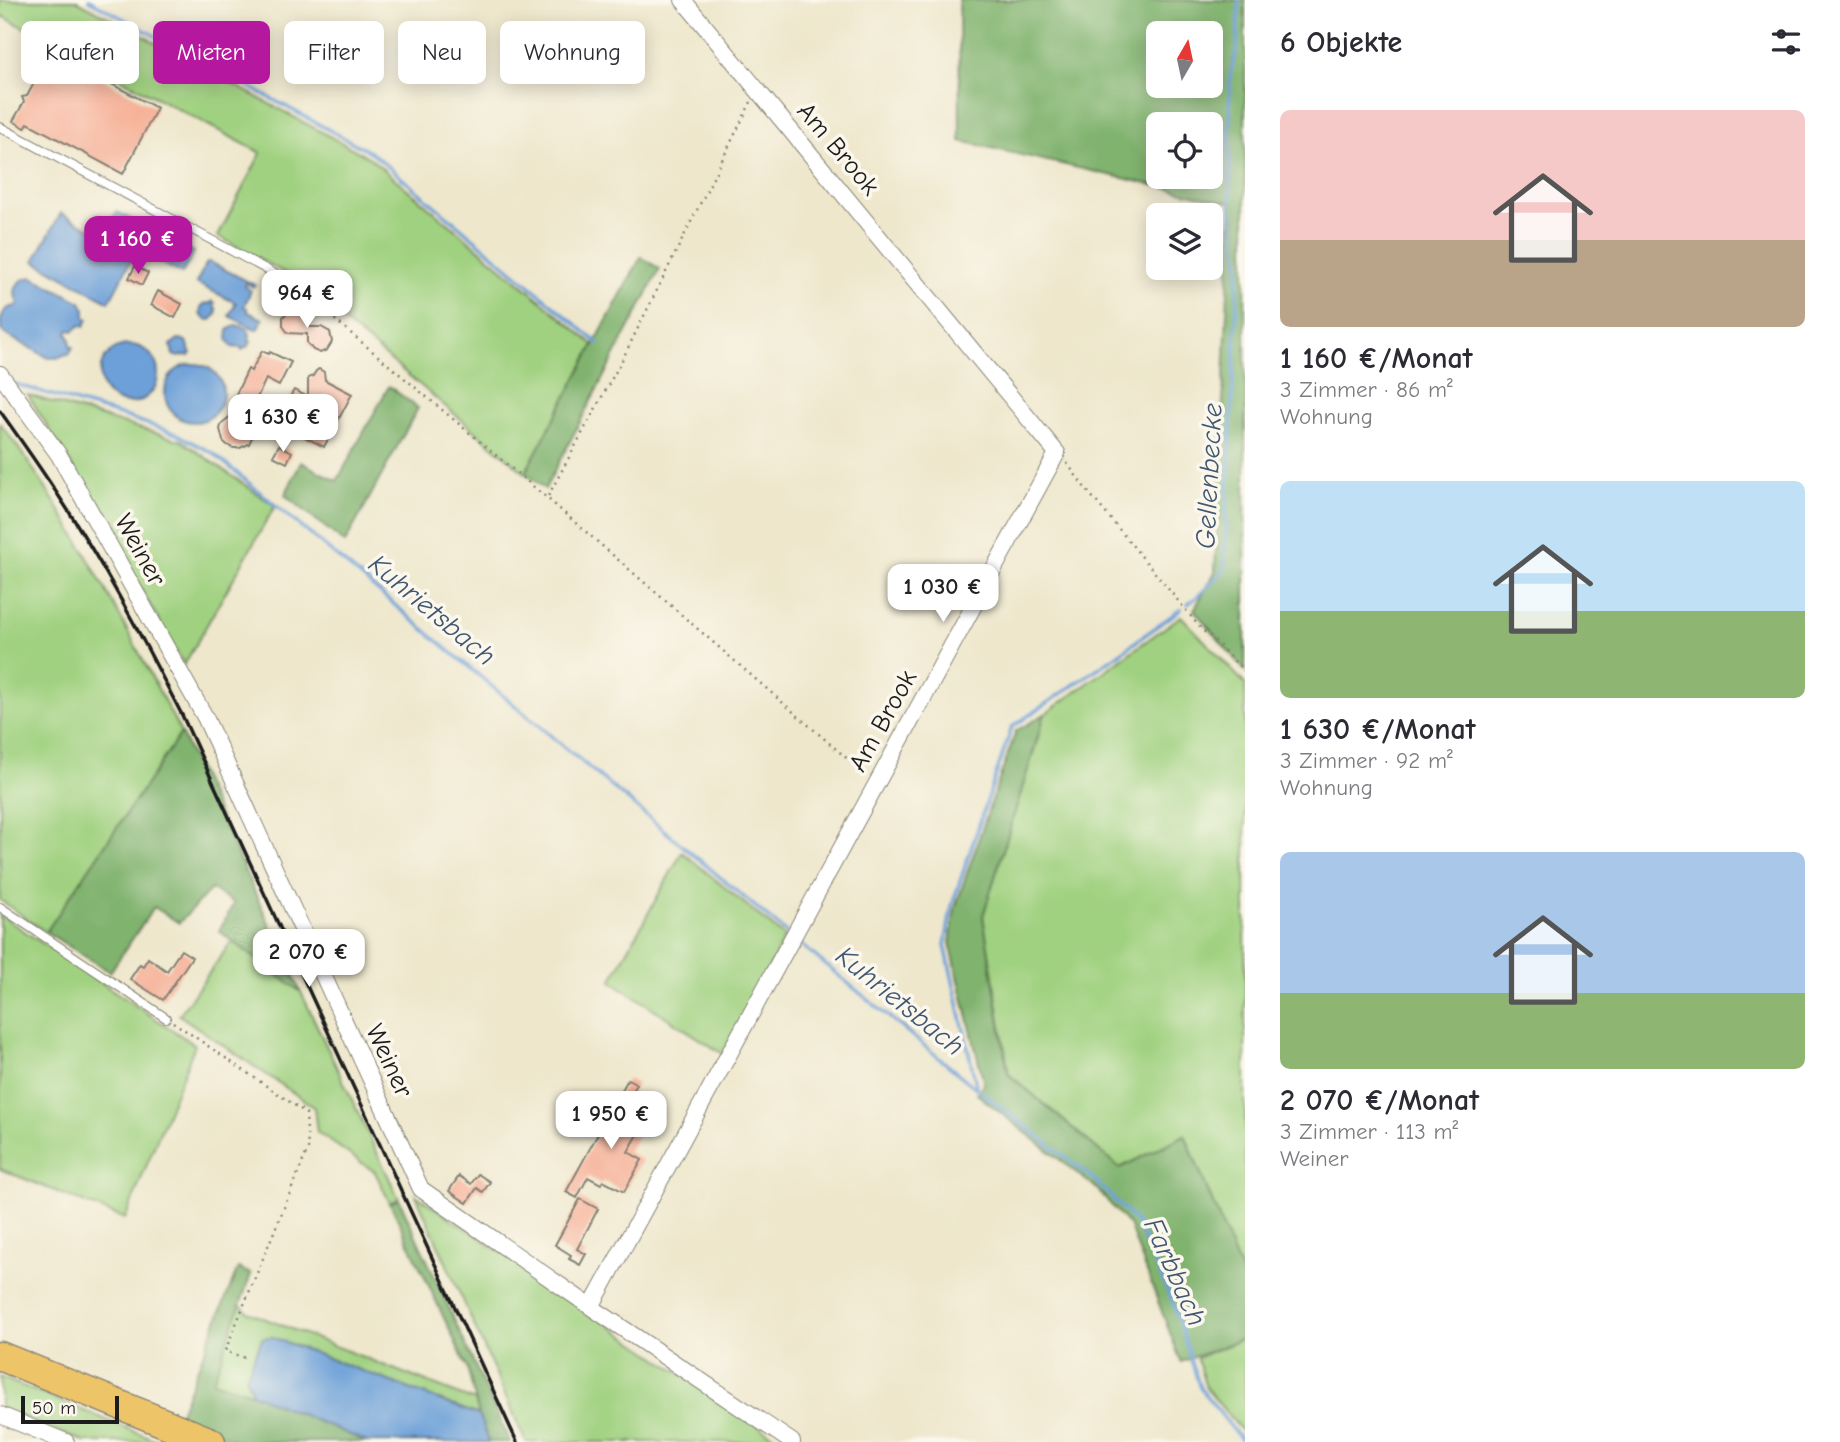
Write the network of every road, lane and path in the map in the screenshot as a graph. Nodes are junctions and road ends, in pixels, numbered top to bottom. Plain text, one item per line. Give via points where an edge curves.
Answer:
1 (682, 0) edge
2 (757, 90) junction
3 (0, 127) edge
4 (290, 282) joint
5 (0, 374) edge
6 (1058, 453) junction
7 (547, 498) junction
8 (1245, 672) edge
9 (877, 784) junction
10 (0, 907) edge
11 (166, 1017) joint
12 (591, 1307) junction
13 (0, 1356) edge
14 (245, 1358) dead end
15 (0, 1415) edge
16 (66, 1442) edge
17 (211, 1442) edge
18 (792, 1442) edge

1 - 2 street, Am Brook
2 - 6 street, Am Brook
2 - 7 path via 622,360
3 - 4 lane
4 - 7 path
5 - 12 street, Weiner via 59,455 205,717 421,1189
6 - 8 path via 1203,631
6 - 9 street, Am Brook
7 - 9 path
9 - 12 street, Am Brook
10 - 11 lane
11 - 14 path via 306,1112 308,1149 225,1351
12 - 18 street, Weiner
13 - 17 highway
15 - 16 street

